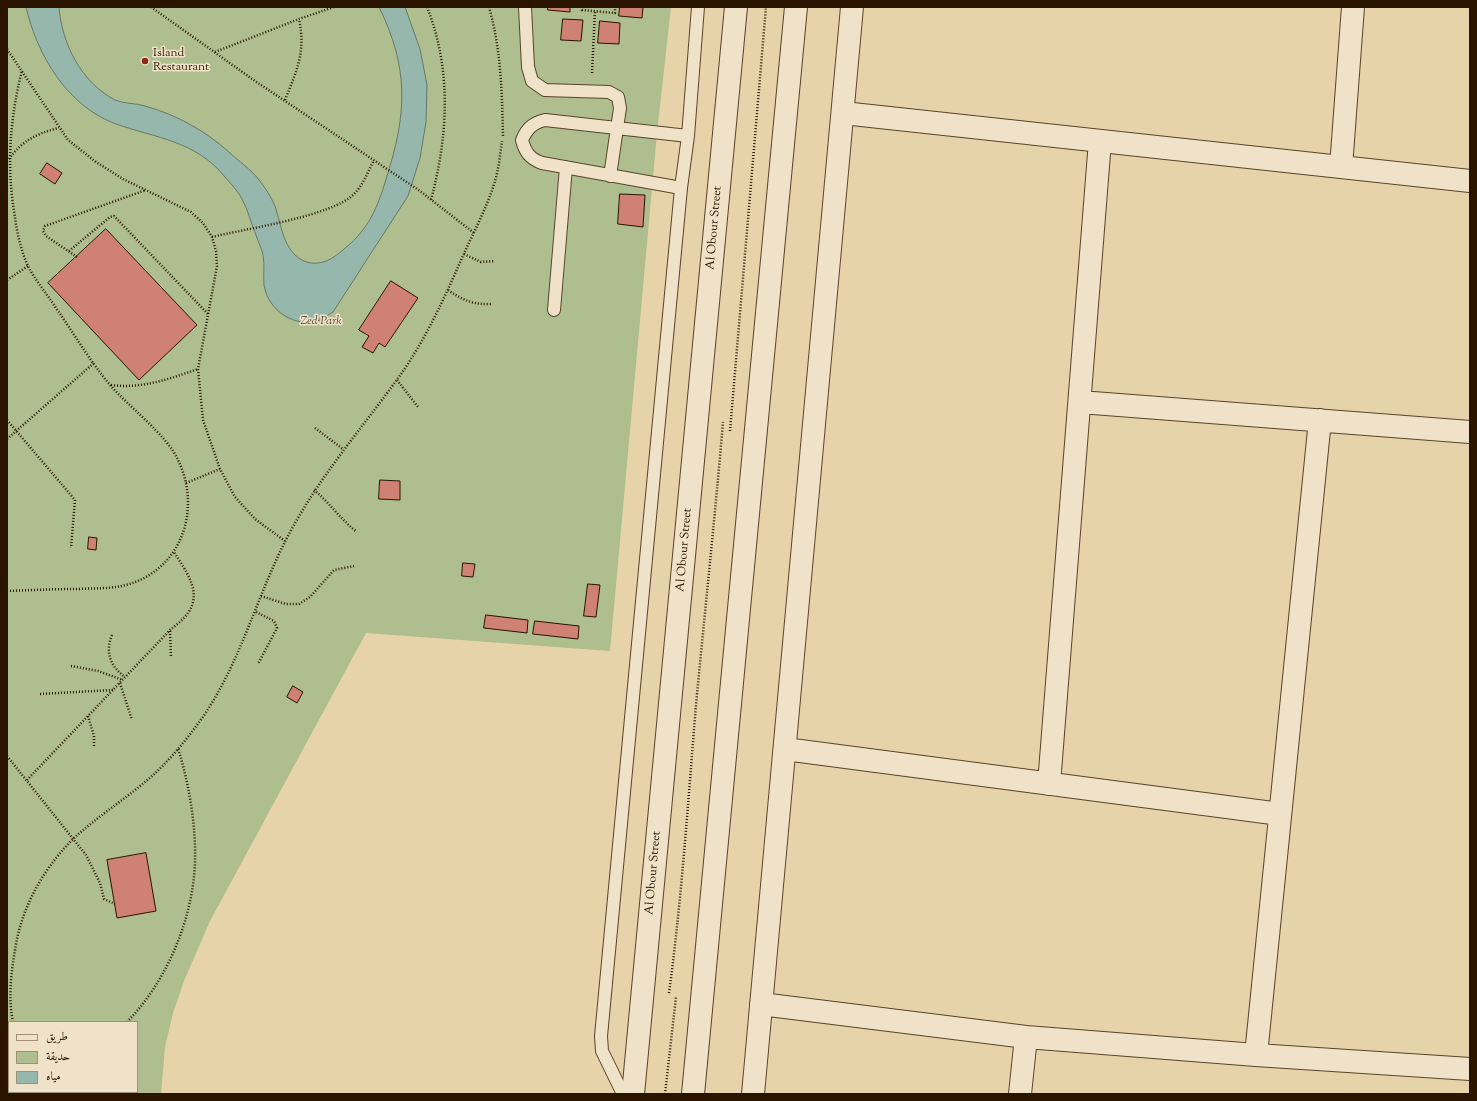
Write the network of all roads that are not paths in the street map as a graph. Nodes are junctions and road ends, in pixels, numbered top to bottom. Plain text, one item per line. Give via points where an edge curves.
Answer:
1 (525, 7) edge
2 (698, 7) edge
3 (736, 7) edge
4 (796, 7) edge
5 (852, 7) edge
6 (1353, 7) edge
7 (843, 113) junction
8 (617, 129) junction
9 (688, 136) junction
10 (1100, 141) junction
11 (566, 167) junction
12 (1341, 167) junction
13 (610, 176) junction
14 (1470, 181) edge
15 (681, 188) junction
16 (554, 310) dead end
17 (1080, 402) junction
18 (1320, 420) junction
19 (1470, 432) edge
20 (785, 749) junction
21 (1049, 784) junction
22 (1280, 814) junction
23 (761, 1004) junction
24 (1026, 1037) junction
25 (1256, 1055) junction
26 (1470, 1069) edge
27 (623, 1094) edge
28 (633, 1094) edge
29 (693, 1094) edge
30 (753, 1094) edge
31 (1020, 1094) edge

1 - 8 lane via 528,67 532,81 545,90 609,92 618,97 620,102
2 - 9 lane
3 - 28 street, Al Obour Street
4 - 29 street
5 - 7 street
6 - 12 street
7 - 10 street
7 - 20 street
8 - 9 lane
8 - 11 lane via 545,120 530,126 522,140 528,155 542,163
8 - 13 lane
9 - 15 lane
10 - 12 street
10 - 17 street
11 - 13 lane
11 - 16 lane
12 - 14 street
13 - 15 lane
15 - 27 lane via 601,1036 602,1051
17 - 18 street
17 - 21 street
18 - 19 street
18 - 22 street
20 - 21 street
20 - 23 street
21 - 22 street
22 - 25 street
23 - 24 street
23 - 30 street
24 - 25 street
24 - 31 street
25 - 26 street

